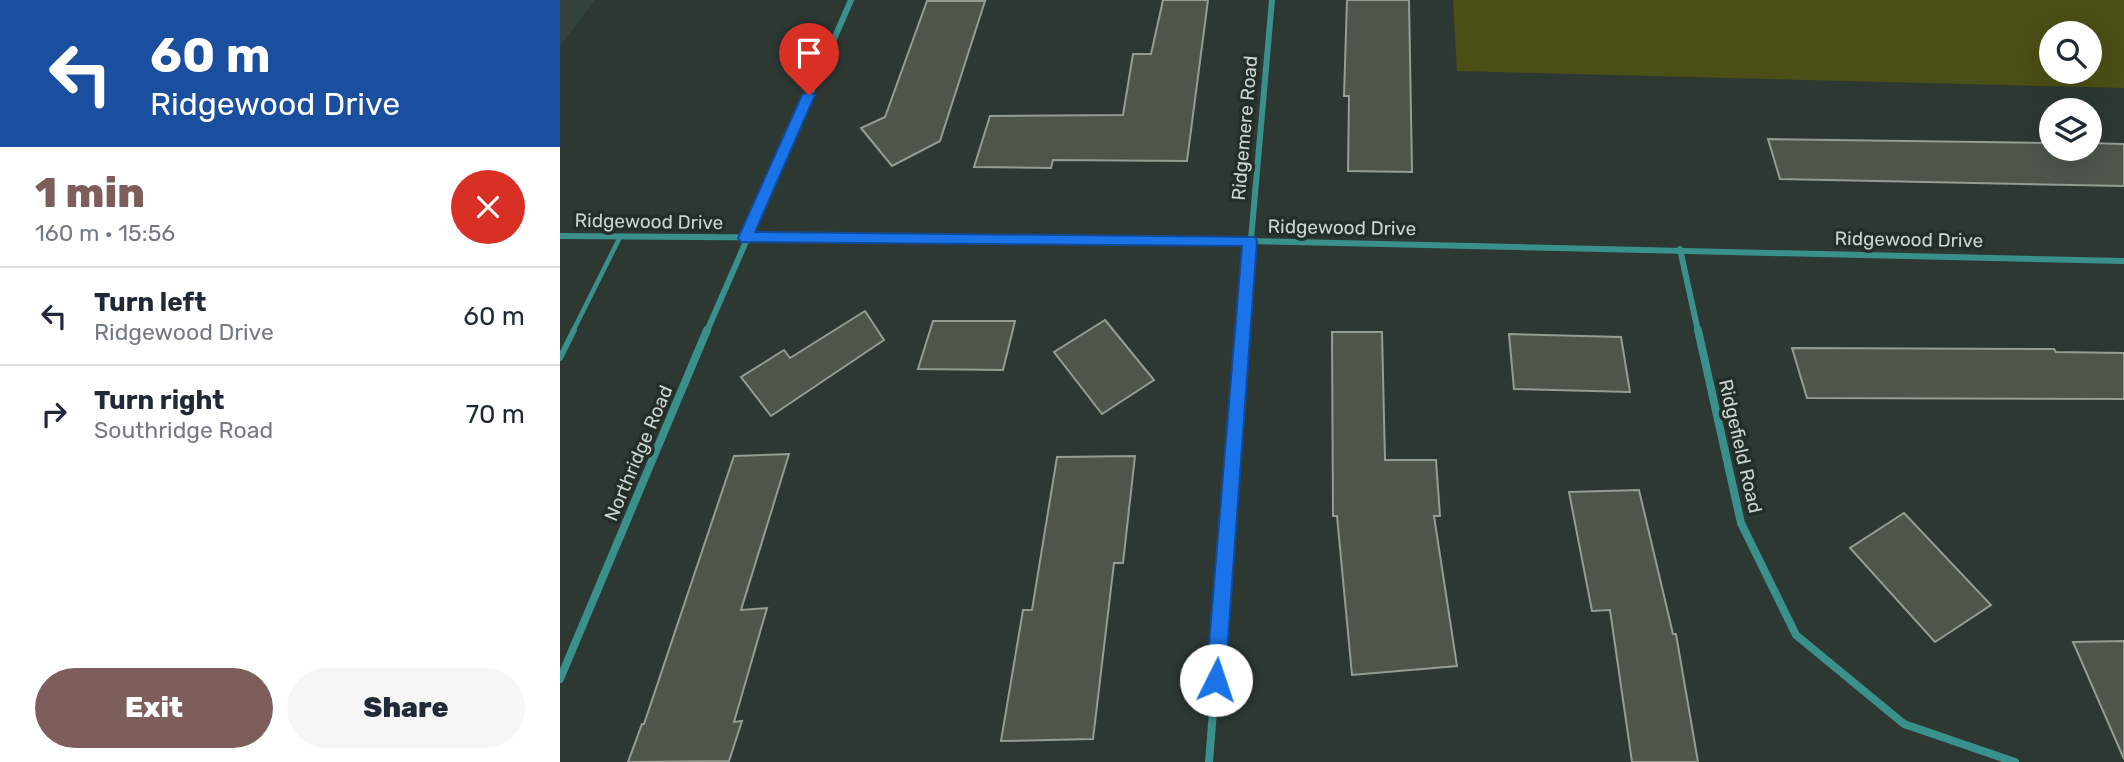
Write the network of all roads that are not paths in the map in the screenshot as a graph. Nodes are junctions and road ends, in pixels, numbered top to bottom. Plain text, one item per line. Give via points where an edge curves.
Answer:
1 (851, 0) edge
2 (1272, 0) edge
3 (560, 236) edge
4 (620, 237) junction
5 (746, 238) junction
6 (1250, 241) junction
7 (1680, 249) junction
8 (2124, 261) edge
9 (560, 358) edge
10 (560, 679) edge
11 (1209, 762) edge
12 (2015, 762) edge

1 - 5 street, Northridge Road
2 - 6 street, Ridgemere Road
3 - 4 street, Ridgewood Drive
4 - 5 street, Ridgewood Drive
4 - 9 lane
5 - 6 street, Ridgewood Drive
5 - 10 street, Northridge Road
6 - 7 street, Ridgewood Drive
6 - 11 street, Ridgemere Road
7 - 8 street, Ridgewood Drive
7 - 12 street, Ridgefield Road via 1741,523 1796,635 1904,724

